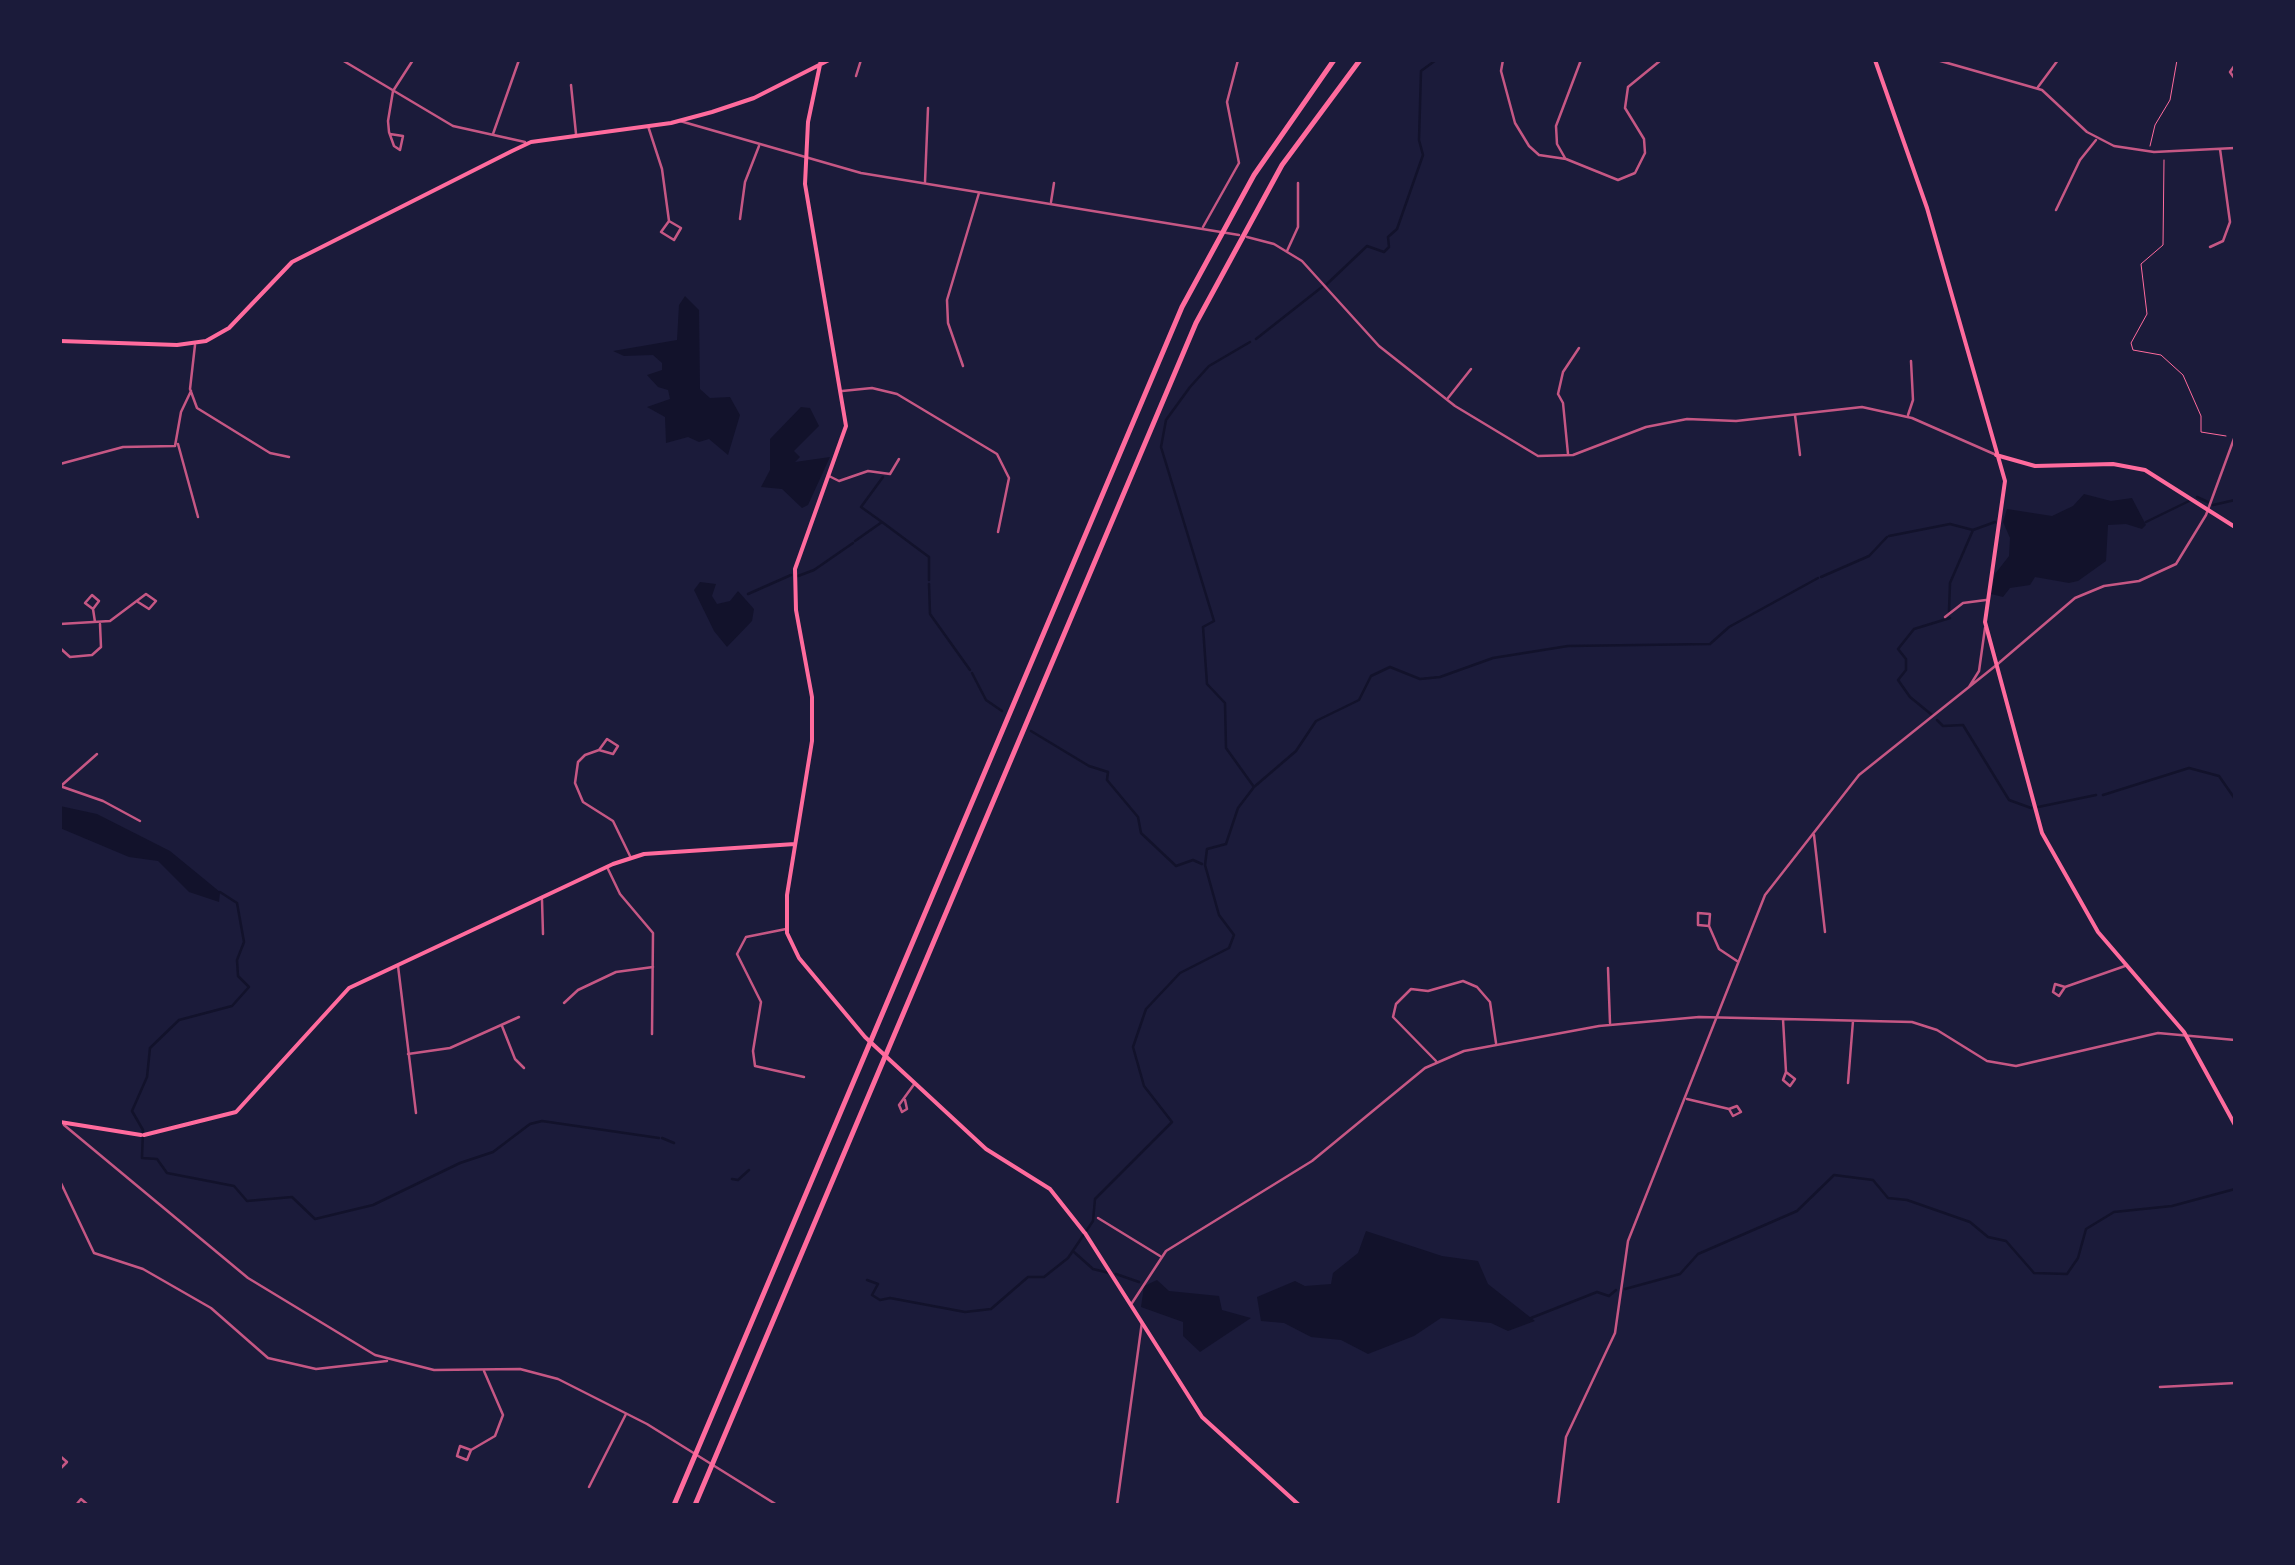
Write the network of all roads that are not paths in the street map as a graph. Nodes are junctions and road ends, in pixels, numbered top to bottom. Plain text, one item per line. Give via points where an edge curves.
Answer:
1 (412, 60) edge
2 (519, 60) edge
3 (830, 60) edge
4 (861, 60) edge
5 (1238, 60) edge
6 (1334, 60) edge
7 (1360, 60) edge
8 (1504, 60) edge
9 (1581, 60) edge
10 (1662, 60) edge
11 (1937, 60) edge
12 (1976, 60) edge
13 (2058, 60) edge
14 (344, 61) edge
15 (1876, 61) edge
16 (820, 63) edge
17 (2235, 65) edge
18 (1973, 69) junction
19 (856, 76) dead end
20 (2235, 80) edge
21 (571, 85) dead end
22 (2037, 88) junction
23 (393, 91) junction
24 (928, 108) dead end
25 (680, 120) junction
26 (648, 125) junction
27 (390, 134) dead end
28 (576, 136) junction
29 (492, 137) junction
30 (2097, 138) junction
31 (505, 140) junction
32 (531, 142) junction
33 (759, 146) junction
34 (2235, 148) edge
35 (2220, 149) junction
36 (508, 152) junction
37 (1566, 159) junction
38 (804, 160) junction
39 (925, 183) junction
40 (1054, 183) dead end
41 (1298, 183) dead end
42 (980, 193) junction
43 (1051, 203) junction
44 (2056, 210) dead end
45 (740, 219) dead end
46 (669, 220) dead end
47 (1203, 228) junction
48 (2210, 247) dead end
49 (1287, 251) junction
50 (60, 341) edge
51 (194, 344) junction
52 (1579, 348) dead end
53 (1911, 361) dead end
54 (962, 366) dead end
55 (1470, 369) dead end
56 (190, 391) junction
57 (842, 392) junction
58 (1448, 400) junction
59 (1795, 414) junction
60 (1908, 417) junction
61 (2235, 437) edge
62 (178, 442) junction
63 (1568, 455) junction
64 (1996, 455) junction
65 (1800, 456) dead end
66 (288, 457) dead end
67 (899, 459) dead end
68 (60, 464) edge
69 (829, 476) junction
70 (2208, 511) junction
71 (198, 517) dead end
72 (2235, 527) edge
73 (998, 532) dead end
74 (1986, 600) junction
75 (138, 602) dead end
76 (93, 609) dead end
77 (1945, 617) dead end
78 (1985, 622) junction
79 (97, 623) junction
80 (60, 624) edge
81 (60, 648) edge
82 (1999, 663) junction
83 (1964, 692) junction
84 (600, 750) dead end
85 (98, 754) dead end
86 (60, 786) edge
87 (140, 821) dead end
88 (1812, 833) junction
89 (795, 844) junction
90 (782, 846) junction
91 (793, 856) junction
92 (631, 857) junction
93 (607, 867) junction
94 (542, 896) junction
95 (1708, 926) dead end
96 (786, 930) junction
97 (1825, 932) dead end
98 (543, 934) dead end
99 (1739, 961) junction
100 (398, 966) junction
101 (2127, 966) junction
102 (655, 967) junction
103 (1608, 968) dead end
104 (2065, 987) dead end
105 (564, 1003) dead end
106 (519, 1017) dead end
107 (1720, 1017) junction
108 (1784, 1018) junction
109 (1853, 1018) junction
110 (1610, 1024) junction
111 (502, 1026) junction
112 (2184, 1032) junction
113 (652, 1034) dead end
114 (2235, 1040) edge
115 (1496, 1044) junction
116 (408, 1054) junction
117 (1436, 1062) junction
118 (524, 1068) dead end
119 (1786, 1072) dead end
120 (804, 1077) dead end
121 (915, 1083) junction
122 (1848, 1084) dead end
123 (1686, 1098) junction
124 (905, 1100) dead end
125 (1730, 1109) dead end
126 (416, 1112) dead end
127 (60, 1123) edge
128 (2235, 1126) edge
129 (60, 1181) edge
130 (1098, 1218) dead end
131 (1161, 1257) junction
132 (1132, 1304) junction
133 (1142, 1320) junction
134 (387, 1361) junction
135 (483, 1370) junction
136 (2235, 1383) edge
137 (2160, 1387) dead end
138 (626, 1412) junction
139 (471, 1450) dead end
140 (60, 1456) edge
141 (60, 1469) edge
142 (590, 1487) dead end
143 (76, 1505) edge
144 (88, 1505) edge
145 (674, 1505) edge
146 (695, 1505) edge
147 (777, 1505) edge
148 (1118, 1505) edge
149 (1299, 1505) edge
150 (1558, 1505) edge

1 - 23 street
2 - 29 street
3 - 16 main road
4 - 19 street
5 - 47 street via 1227,102 1239,163
6 - 145 highway via 1223,226 1142,400
7 - 146 highway via 1311,122 1244,229 1196,323
8 - 37 street via 1501,71 1522,138 1539,155
9 - 37 street via 1556,126
10 - 37 street via 1625,94 1626,111 1645,142 1635,173 1612,179
11 - 18 street
12 - 18 street
13 - 22 street
14 - 23 street
15 - 64 main road via 1927,208
16 - 25 main road via 746,101
16 - 38 main road
17 - 20 street
18 - 22 street
21 - 28 street
22 - 30 street
23 - 27 street
23 - 29 street via 454,126
24 - 39 street
25 - 26 main road
25 - 33 street
26 - 28 main road
26 - 46 street
28 - 32 main road
29 - 31 street
30 - 35 street via 2156,152
30 - 44 street
31 - 32 street
31 - 36 street
32 - 36 main road
33 - 38 street
33 - 45 street
34 - 35 street
35 - 48 street via 2230,222 2223,241
36 - 51 main road via 292,262 229,328
38 - 39 street
38 - 57 main road
39 - 42 street
40 - 43 street
41 - 49 street via 1298,227
42 - 43 street
42 - 54 street via 947,300
43 - 47 street
47 - 49 street
49 - 58 street via 1319,277 1361,331
50 - 51 main road
51 - 56 street
52 - 63 street via 1558,394
53 - 60 street
55 - 58 street
56 - 62 street
56 - 66 street via 203,414
57 - 69 main road via 845,435
57 - 73 street via 872,388 903,396 997,454 1009,478
58 - 63 street via 1526,450
59 - 60 street via 1862,407
59 - 63 street via 1687,419
59 - 65 street
60 - 64 street
61 - 70 street
62 - 68 street via 169,448 123,446
62 - 71 street
64 - 70 main road via 2035,466 2145,470
64 - 74 main road via 2004,495
67 - 69 street via 889,474 868,471 839,481
69 - 89 main road via 795,569 812,734
70 - 72 main road
70 - 82 street via 2187,551 2166,571 2076,598
74 - 77 street via 1966,602
74 - 78 main road
75 - 79 street
76 - 79 street
78 - 82 main road
78 - 83 street via 1979,672
79 - 80 street
79 - 81 street via 102,646 92,655 70,657
82 - 83 street
82 - 101 main road via 2042,834 2098,932
83 - 88 street via 1863,771
84 - 92 street via 578,762 575,783 583,802 613,821
85 - 86 street
86 - 87 street
88 - 97 street
88 - 99 street via 1767,892
89 - 90 main road
89 - 91 main road
90 - 91 main road
90 - 92 main road
91 - 96 main road
92 - 93 main road
93 - 94 main road
93 - 102 street via 620,894 651,927
94 - 98 street
94 - 100 main road
95 - 99 street via 1720,951
96 - 120 street via 746,936 737,954 761,1002 756,1066
96 - 121 main road via 799,958
99 - 107 street
100 - 116 street
100 - 127 main road via 346,990 239,1110 142,1135
101 - 104 street
101 - 112 main road
102 - 105 street via 616,972
102 - 113 street
103 - 110 street
106 - 111 street
107 - 108 street
107 - 110 street
107 - 123 street
108 - 109 street
108 - 119 street
109 - 112 street via 1922,1024 1987,1061 2016,1066
109 - 122 street
110 - 115 street
111 - 116 street via 440,1052
111 - 118 street
112 - 114 street
112 - 128 main road
115 - 117 street
115 - 117 street via 1490,1002 1477,987 1463,982 1411,989 1393,1017
116 - 126 street
117 - 131 street via 1312,1162
121 - 124 street
121 - 132 main road via 986,1149 1050,1189
123 - 125 street
123 - 150 street via 1628,1241 1614,1339 1565,1441
127 - 134 street via 248,1278
129 - 134 street via 94,1254 143,1269 211,1308 268,1358 316,1370
130 - 131 street
131 - 132 street
132 - 133 main road
133 - 148 street
133 - 149 main road via 1207,1424
134 - 135 street
135 - 138 street via 530,1370
135 - 139 street via 504,1415 496,1436
136 - 137 street
138 - 142 street
138 - 147 street
140 - 141 street via 67,1462
143 - 144 street via 81,1499

